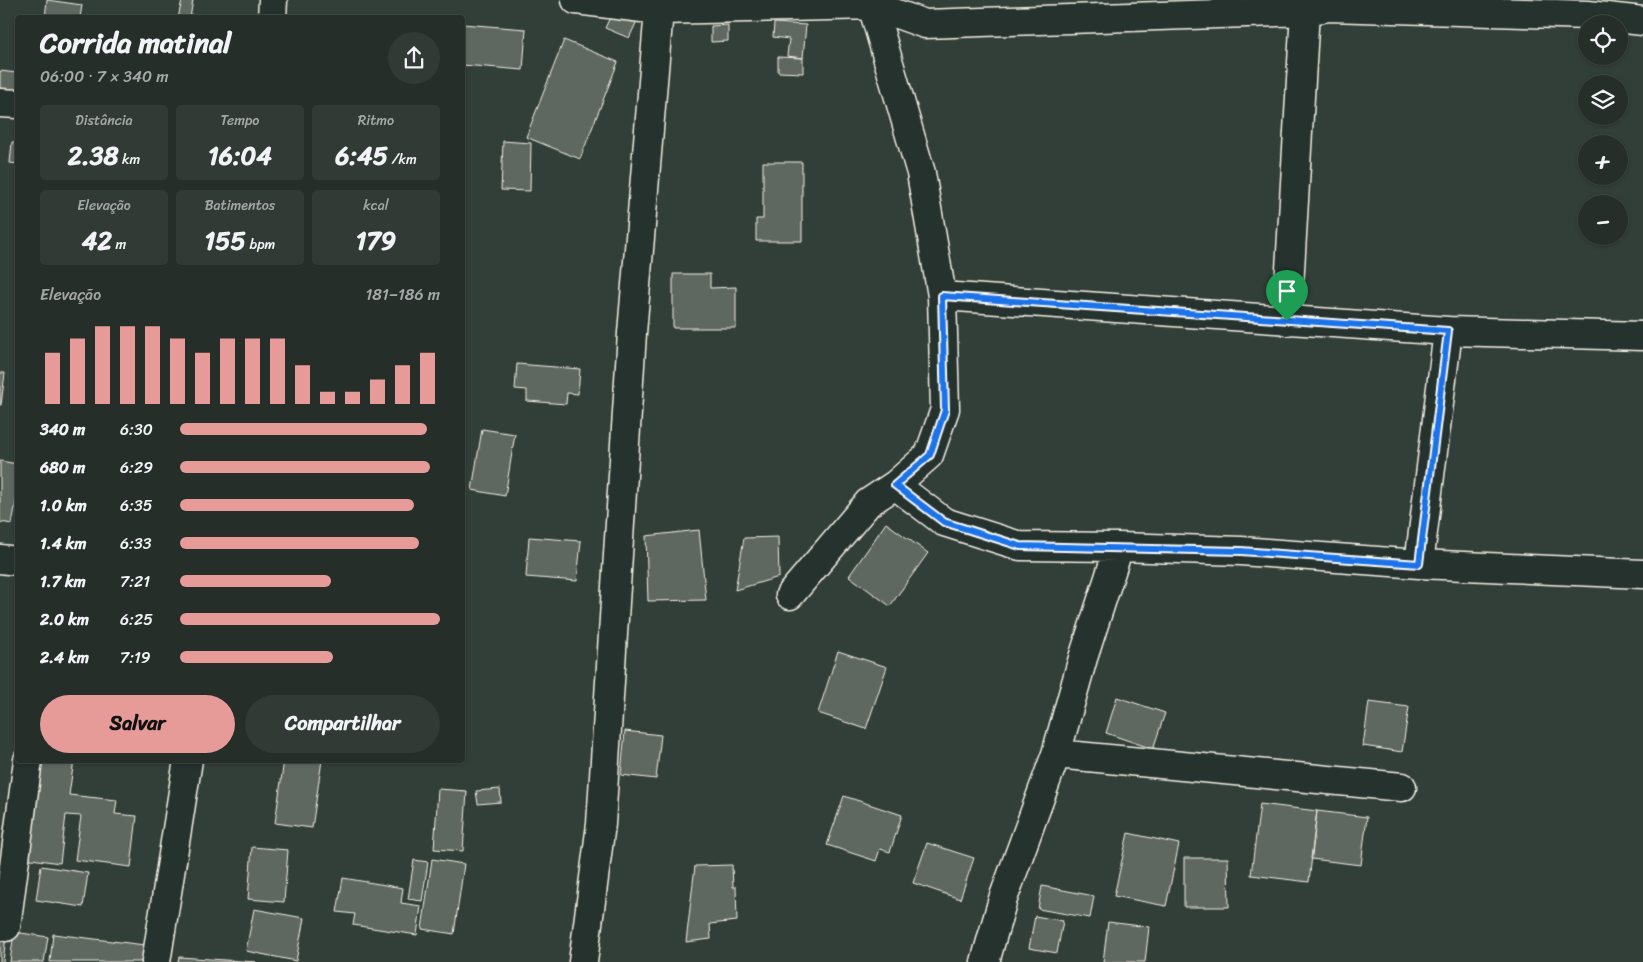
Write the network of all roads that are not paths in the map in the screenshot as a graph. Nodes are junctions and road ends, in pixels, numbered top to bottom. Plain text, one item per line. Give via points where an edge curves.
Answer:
1 (273, 0) edge
2 (576, 0) edge
3 (872, 5) junction
4 (674, 6) edge
5 (1321, 6) edge
6 (1588, 8) edge
7 (924, 12) edge
8 (272, 15) edge
9 (1643, 21) edge
10 (0, 103) edge
11 (15, 104) edge
12 (942, 296) junction
13 (1287, 321) junction
14 (1448, 331) junction
15 (1643, 336) edge
16 (895, 485) junction
17 (1119, 547) junction
18 (0, 559) edge
19 (15, 561) edge
20 (1419, 564) junction
21 (1643, 574) edge
22 (790, 596) dead end
23 (1056, 754) junction
24 (28, 763) edge
25 (188, 763) edge
26 (1402, 787) dead end
27 (6, 926) dead end
28 (156, 962) edge
29 (583, 962) edge
30 (985, 962) edge

1 - 8 street
2 - 4 street
3 - 4 street
3 - 7 street
3 - 12 street via 921,173
4 - 29 street via 632,334 600,824
5 - 6 street
5 - 7 street
5 - 13 street
6 - 9 street
10 - 11 street
12 - 13 street
12 - 16 street via 945,410 930,455
13 - 14 street
14 - 15 street
14 - 20 street
16 - 17 street via 944,522 1020,546
16 - 22 street via 868,503
17 - 20 street via 1241,551
17 - 23 street via 1082,658
18 - 19 street
20 - 21 street
23 - 26 street
23 - 30 street via 1003,899
24 - 27 street
25 - 28 street

